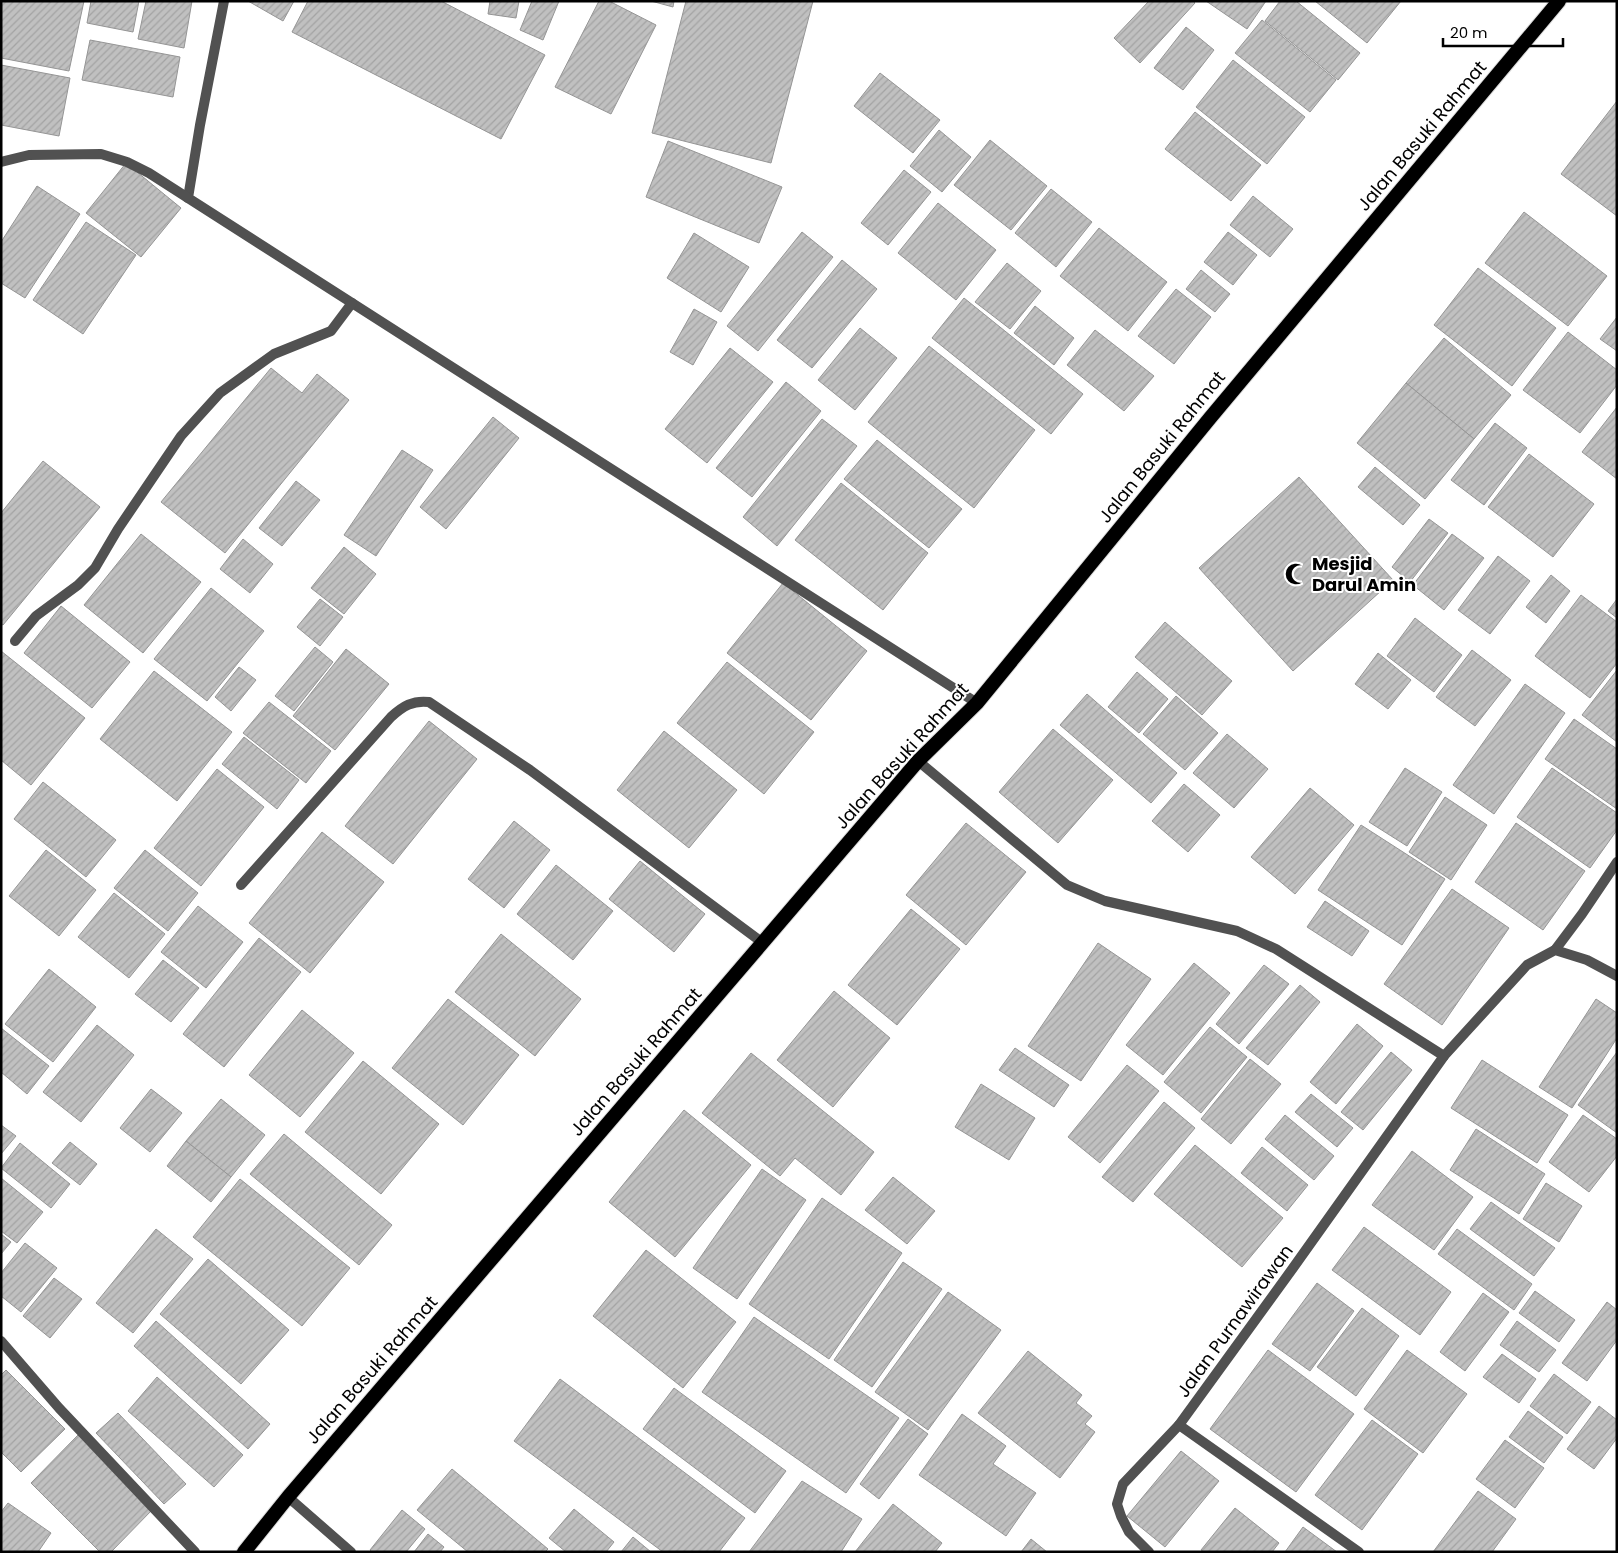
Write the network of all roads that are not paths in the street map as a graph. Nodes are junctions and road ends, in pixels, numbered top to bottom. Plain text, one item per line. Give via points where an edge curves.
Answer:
1 (224, 1) edge
2 (1559, 1) edge
3 (1, 162) edge
4 (188, 198) junction
5 (352, 303) junction
6 (15, 641) dead end
7 (977, 704) junction
8 (918, 761) junction
9 (1617, 862) edge
10 (241, 885) dead end
11 (763, 943) junction
12 (1555, 950) junction
13 (1617, 976) edge
14 (1444, 1056) junction
15 (1, 1341) edge
16 (1179, 1425) junction
17 (288, 1497) junction
18 (196, 1552) edge
19 (244, 1552) edge
20 (351, 1552) edge
21 (1149, 1552) edge
22 (1359, 1552) edge

1 - 4 street
2 - 7 highway, Jalan Basuki Rahmat via 1210,418
3 - 4 street via 29,155 100,154 127,162
4 - 5 street
5 - 6 street via 331,332 274,354 220,394 181,436 95,568 36,616
5 - 7 street
7 - 8 highway, Jalan Basuki Rahmat
8 - 11 highway, Jalan Basuki Rahmat
8 - 14 street via 1067,885 1105,901 1238,931 1276,949
9 - 12 street
10 - 11 street via 391,717 413,702 430,702 530,770
11 - 17 highway, Jalan Basuki Rahmat
12 - 13 street via 1587,960
12 - 14 street, Jalan Purnawirawan via 1527,965
14 - 16 street, Jalan Purnawirawan
15 - 18 street via 59,1408
16 - 21 street via 1123,1484 1117,1504 1129,1532
16 - 22 street, Jalan Purnawirawan
17 - 19 highway, Jalan Basuki Rahmat
17 - 20 street

